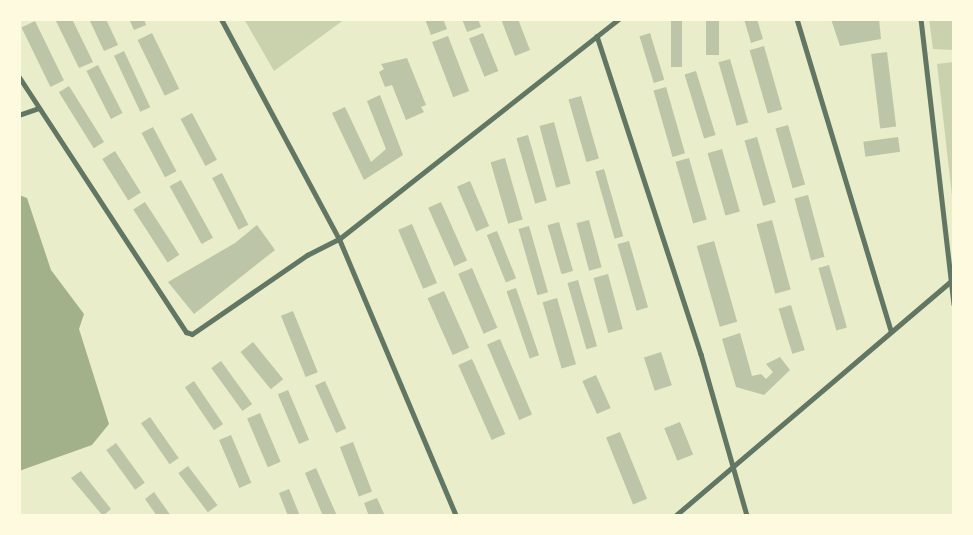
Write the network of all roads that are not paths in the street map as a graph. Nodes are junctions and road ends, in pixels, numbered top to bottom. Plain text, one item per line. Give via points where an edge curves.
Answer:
1 (221, 19) edge
2 (619, 19) edge
3 (797, 19) edge
4 (921, 19) edge
5 (597, 36) junction
6 (19, 77) edge
7 (40, 108) junction
8 (19, 115) edge
9 (339, 239) junction
10 (951, 281) junction
11 (954, 304) edge
12 (891, 330) junction
13 (734, 464) junction
14 (456, 516) edge
15 (675, 516) edge
16 (747, 516) edge

1 - 9 street
2 - 5 street
3 - 12 street
4 - 10 street
5 - 9 street
5 - 13 street
6 - 7 street
7 - 8 street
7 - 9 street via 192,334 307,255
9 - 14 street
10 - 11 street
10 - 12 street
12 - 13 street
13 - 15 street
13 - 16 street

